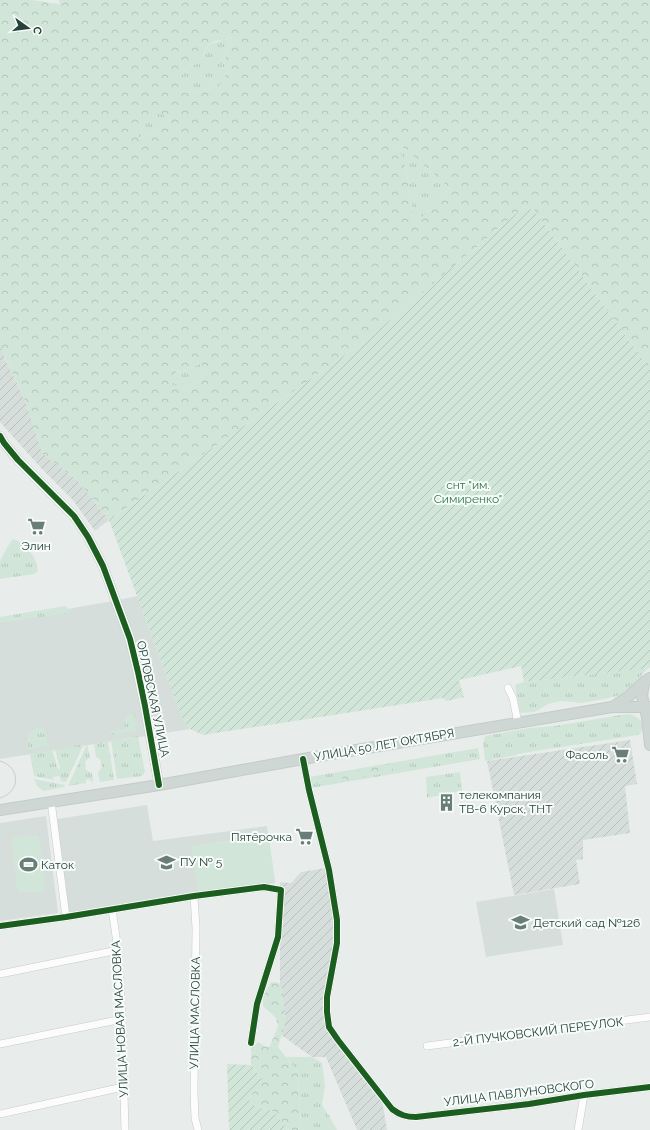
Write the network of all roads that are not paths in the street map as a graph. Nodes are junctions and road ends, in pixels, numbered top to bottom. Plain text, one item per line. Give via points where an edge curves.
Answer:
1 (1, 441) edge
2 (647, 680) edge
3 (508, 688) dead end
4 (648, 706) edge
5 (612, 707) junction
6 (518, 723) junction
7 (650, 745) edge
8 (303, 759) junction
9 (159, 785) junction
10 (51, 802) junction
11 (0, 810) edge
12 (194, 896) junction
13 (112, 909) junction
14 (66, 917) junction
15 (0, 926) edge
16 (118, 950) junction
17 (0, 974) edge
18 (650, 1018) edge
19 (122, 1019) junction
20 (251, 1043) dead end
21 (0, 1044) edge
22 (427, 1046) dead end
23 (123, 1087) junction
24 (650, 1087) edge
25 (584, 1095) junction
26 (0, 1114) edge
27 (124, 1130) edge
28 (198, 1130) edge
29 (578, 1130) edge

1 - 9 street, ОРЛОВСКАЯ УЛИЦА via 74,516 103,566 130,639 146,706
2 - 4 main road via 642,696
2 - 5 main road
3 - 6 street via 513,698
4 - 5 main road, УЛИЦА 50 ЛЕТ ОКТЯБРЯ
4 - 7 main road
5 - 6 main road, УЛИЦА 50 ЛЕТ ОКТЯБРЯ
6 - 8 main road, УЛИЦА 50 ЛЕТ ОКТЯБРЯ
8 - 9 main road, УЛИЦА 50 ЛЕТ ОКТЯБРЯ
8 - 25 street, УЛИЦА ПАВЛУНОВСКОГО via 329,870 337,920 336,953 327,997 329,1027 392,1109 406,1117 416,1117
9 - 10 main road, УЛИЦА 50 ЛЕТ ОКТЯБРЯ
10 - 11 main road, УЛИЦА 50 ЛЕТ ОКТЯБРЯ
10 - 14 street
12 - 13 street
12 - 20 street via 264,887 281,890 278,937 257,1004
12 - 28 street, УЛИЦА МАСЛОВКА via 194,1090
13 - 14 street
13 - 16 street, УЛИЦА НОВАЯ МАСЛОВКА
14 - 15 street
16 - 17 street
16 - 19 street, УЛИЦА НОВАЯ МАСЛОВКА
18 - 22 street, 2-Й ПУЧКОВСКИЙ ПЕРЕУЛОК
19 - 21 street
19 - 23 street, УЛИЦА НОВАЯ МАСЛОВКА
23 - 26 street
23 - 27 street, УЛИЦА НОВАЯ МАСЛОВКА
24 - 25 street, УЛИЦА ПАВЛУНОВСКОГО
25 - 29 street

